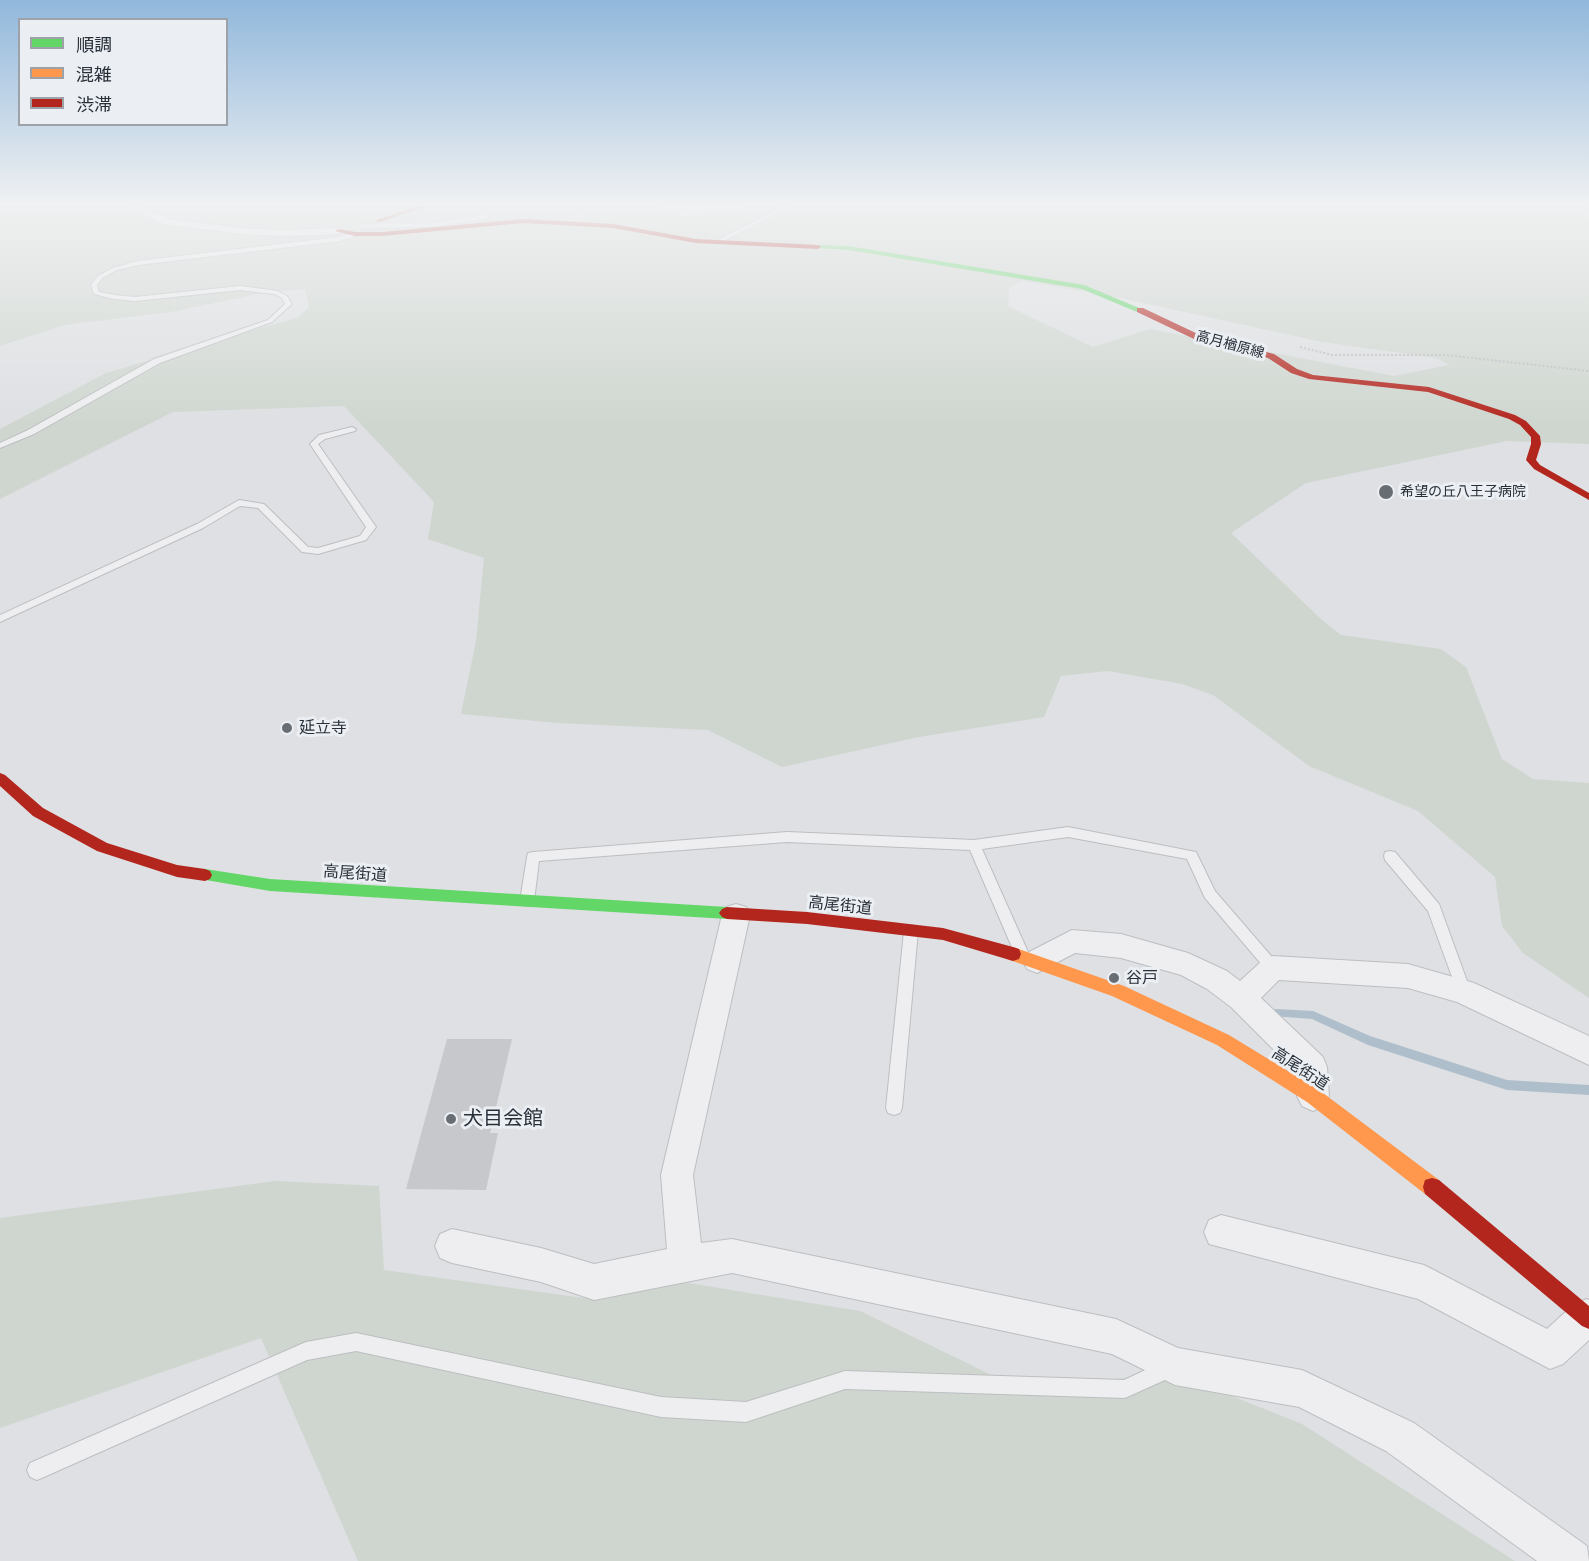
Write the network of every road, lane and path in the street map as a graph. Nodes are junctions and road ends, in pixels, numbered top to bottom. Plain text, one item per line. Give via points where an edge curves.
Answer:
1 (99, 279) edge
2 (1040, 279) edge
3 (1296, 346) dead end
4 (1589, 371) edge
5 (352, 429) dead end
6 (0, 446) edge
7 (1589, 497) edge
8 (0, 619) edge
9 (0, 778) edge
10 (974, 846) junction
11 (1390, 856) dead end
12 (527, 902) junction
13 (736, 915) junction
14 (911, 931) junction
15 (1030, 959) junction
16 (1273, 968) junction
17 (1464, 992) junction
18 (1241, 998) junction
19 (1589, 1051) edge
20 (1313, 1096) junction
21 (894, 1108) dead end
22 (1221, 1232) dead end
23 (452, 1246) dead end
24 (686, 1263) junction
25 (1588, 1318) edge
26 (1175, 1366) junction
27 (37, 1470) dead end
28 (1572, 1561) edge

1 - 6 lane via 94,285 96,293 114,297 135,299 240,288 276,292 289,304 270,321 157,362
2 - 7 main road, 高月楢原線 via 1084,286 1197,337 1262,353 1312,377 1429,390 1512,417 1535,436 1531,460 1537,467
3 - 4 path via 1332,355 1444,355
5 - 8 lane via 322,437 314,444 371,527 363,538 318,552 305,550 261,506 239,503 200,526
9 - 12 main road, 高尾街道 via 38,812 102,846 177,871 270,885
10 - 12 lane via 788,837 534,857
10 - 15 lane
10 - 16 lane via 1068,832 1191,855 1209,894
11 - 17 lane via 1434,908
12 - 13 main road, 高尾街道
13 - 14 main road, 高尾街道 via 807,918
13 - 24 street via 677,1175
14 - 15 main road, 高尾街道 via 943,934
14 - 21 lane
15 - 18 street via 1072,941 1120,946 1188,964
15 - 20 main road, 高尾街道 via 1118,991 1223,1040
16 - 17 street via 1408,976
16 - 18 street
17 - 19 street
18 - 20 street via 1312,1067
20 - 25 main road, 高尾街道 via 1402,1162
22 - 25 street via 1424,1283 1550,1351
23 - 24 street via 541,1264 594,1282
24 - 26 street via 732,1256 1094,1332 1116,1337
26 - 27 lane via 1125,1389 845,1380 746,1412 662,1407 356,1342 306,1351
26 - 28 street via 1302,1389 1400,1437

